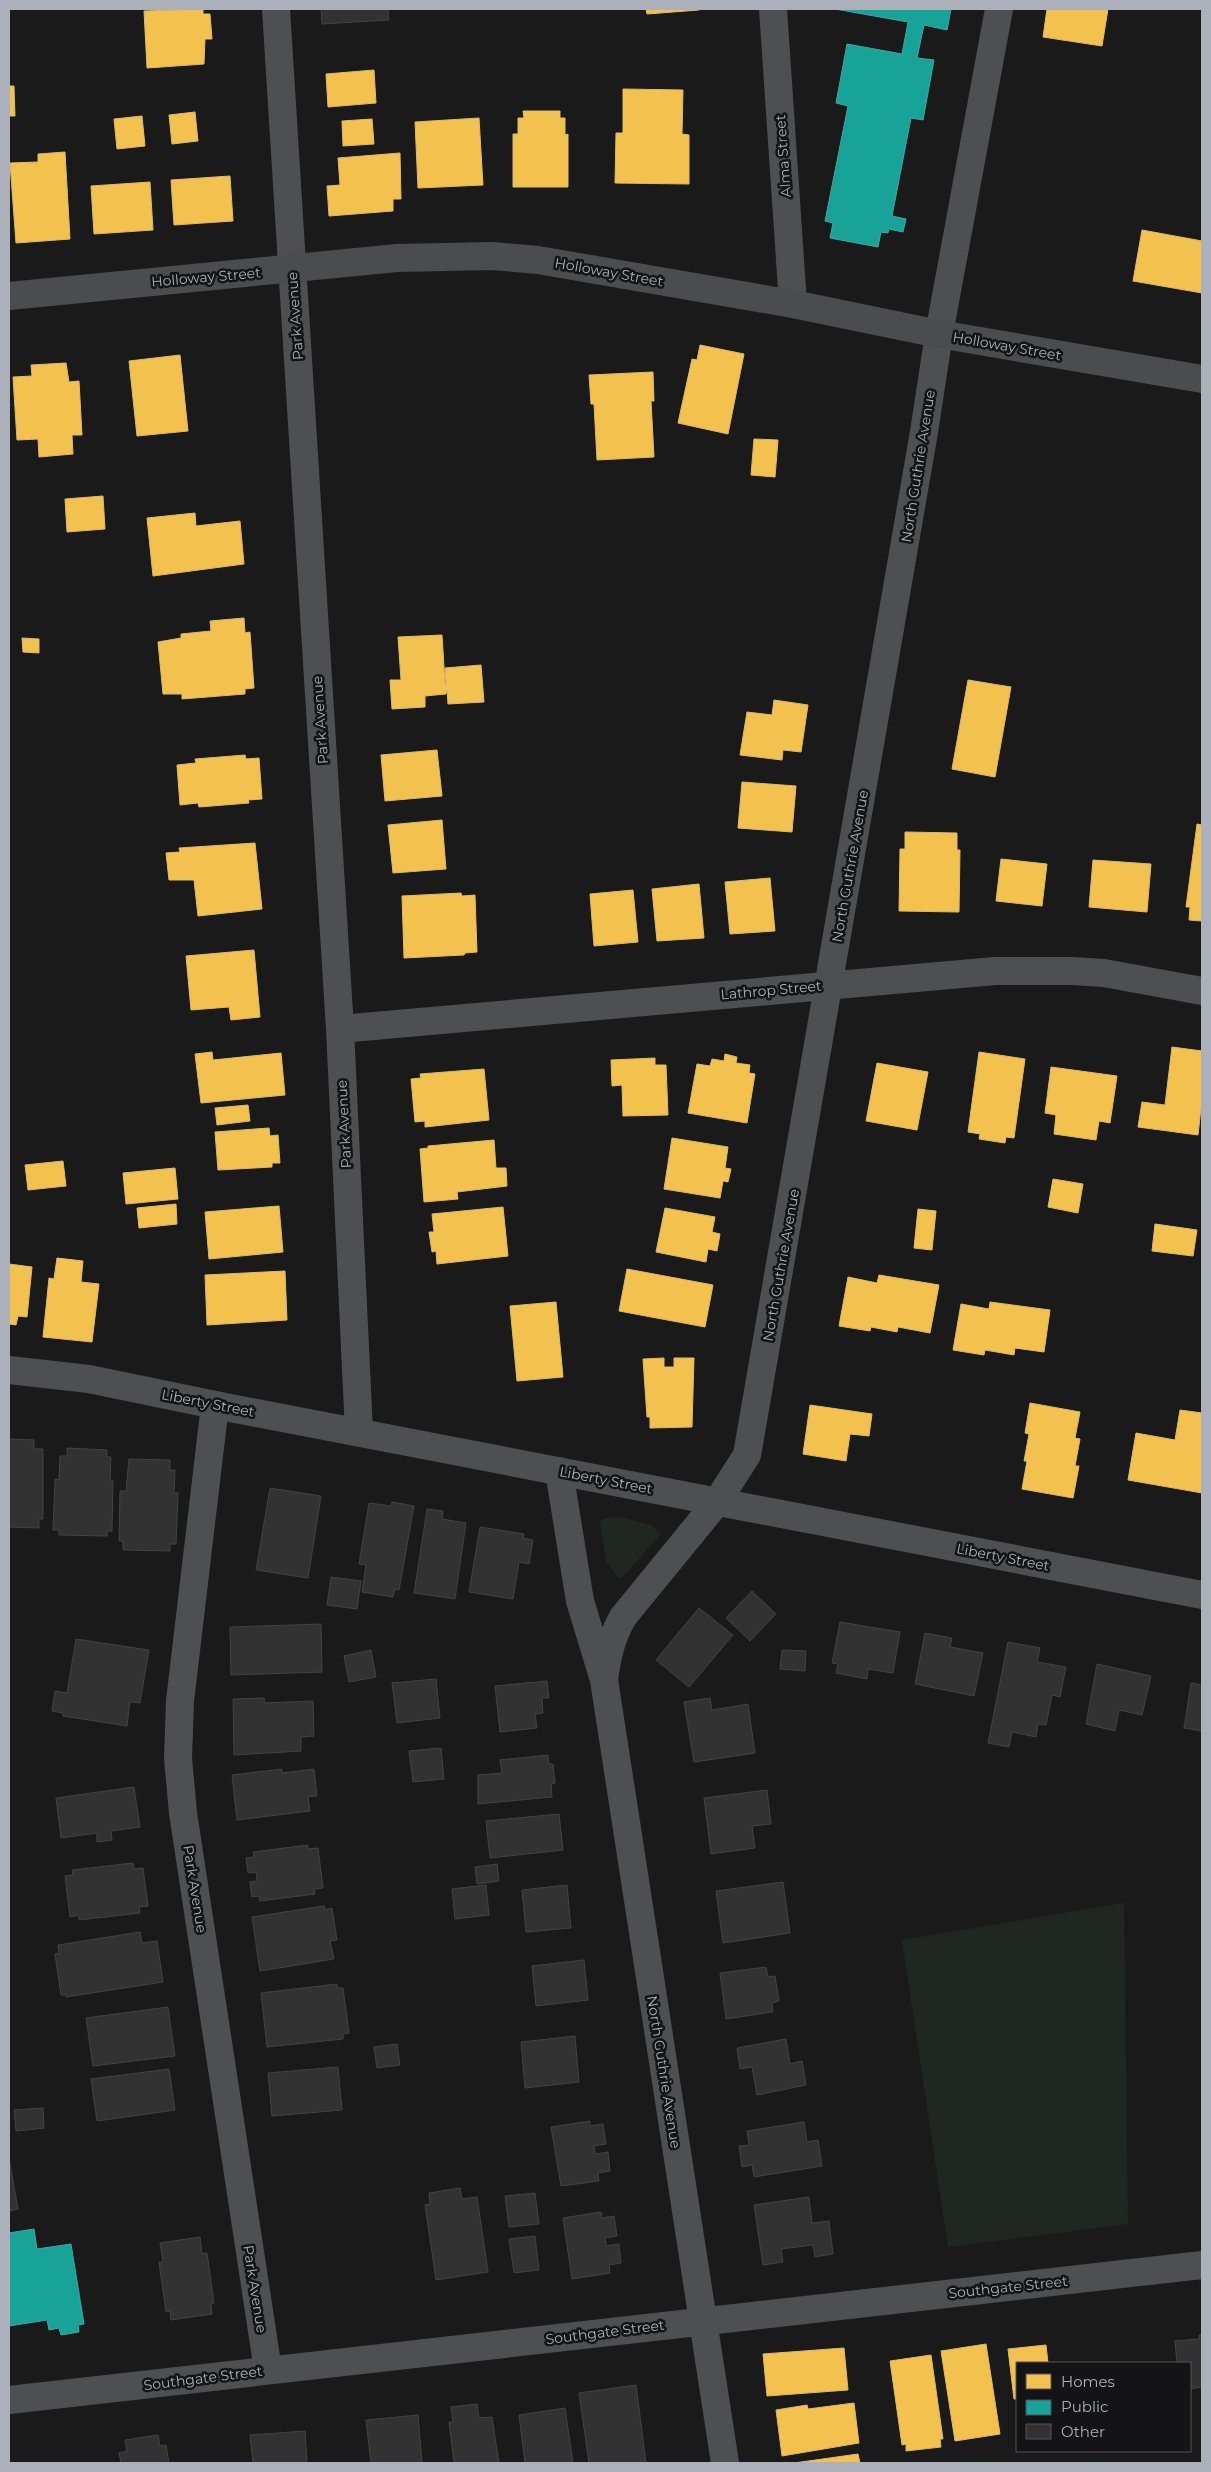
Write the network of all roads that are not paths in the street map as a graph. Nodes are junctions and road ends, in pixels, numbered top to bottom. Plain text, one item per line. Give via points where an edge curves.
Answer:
1 (276, 9) edge
2 (773, 9) edge
3 (999, 9) edge
4 (292, 270) junction
5 (9, 296) edge
6 (793, 304) junction
7 (939, 334) junction
8 (1202, 379) edge
9 (830, 985) junction
10 (1202, 991) edge
11 (340, 1029) junction
12 (9, 1370) edge
13 (215, 1405) junction
14 (359, 1432) junction
15 (559, 1471) junction
16 (717, 1502) junction
17 (1202, 1595) edge
18 (604, 1680) junction
19 (1202, 2265) edge
20 (703, 2321) junction
21 (268, 2370) junction
22 (9, 2400) edge
23 (725, 2463) edge

1 - 4 street, Park Avenue
2 - 6 street, Alma Street
3 - 7 street, North Guthrie Avenue
4 - 5 main road, Holloway Street
4 - 6 main road, Holloway Street via 397,258 492,256 538,260
4 - 11 street, Park Avenue
6 - 7 main road, Holloway Street
7 - 8 main road, Holloway Street
7 - 9 street, North Guthrie Avenue
9 - 10 street, Lathrop Street via 994,971 1072,971 1104,973
9 - 11 street, Lathrop Street
9 - 16 street, North Guthrie Avenue via 747,1455
11 - 14 street, Park Avenue
12 - 13 street, Liberty Street via 89,1379
13 - 14 street, Liberty Street
13 - 21 street, Park Avenue via 180,1702 178,1758 183,1813
14 - 15 street, Liberty Street
15 - 16 street, Liberty Street
15 - 18 street, North Guthrie Avenue via 580,1601
16 - 17 street, Liberty Street
16 - 18 street, North Guthrie Avenue via 623,1617 613,1635
18 - 20 street, North Guthrie Avenue
19 - 20 street, Southgate Street
20 - 21 street, Southgate Street
20 - 23 street, North Guthrie Avenue
21 - 22 street, Southgate Street

